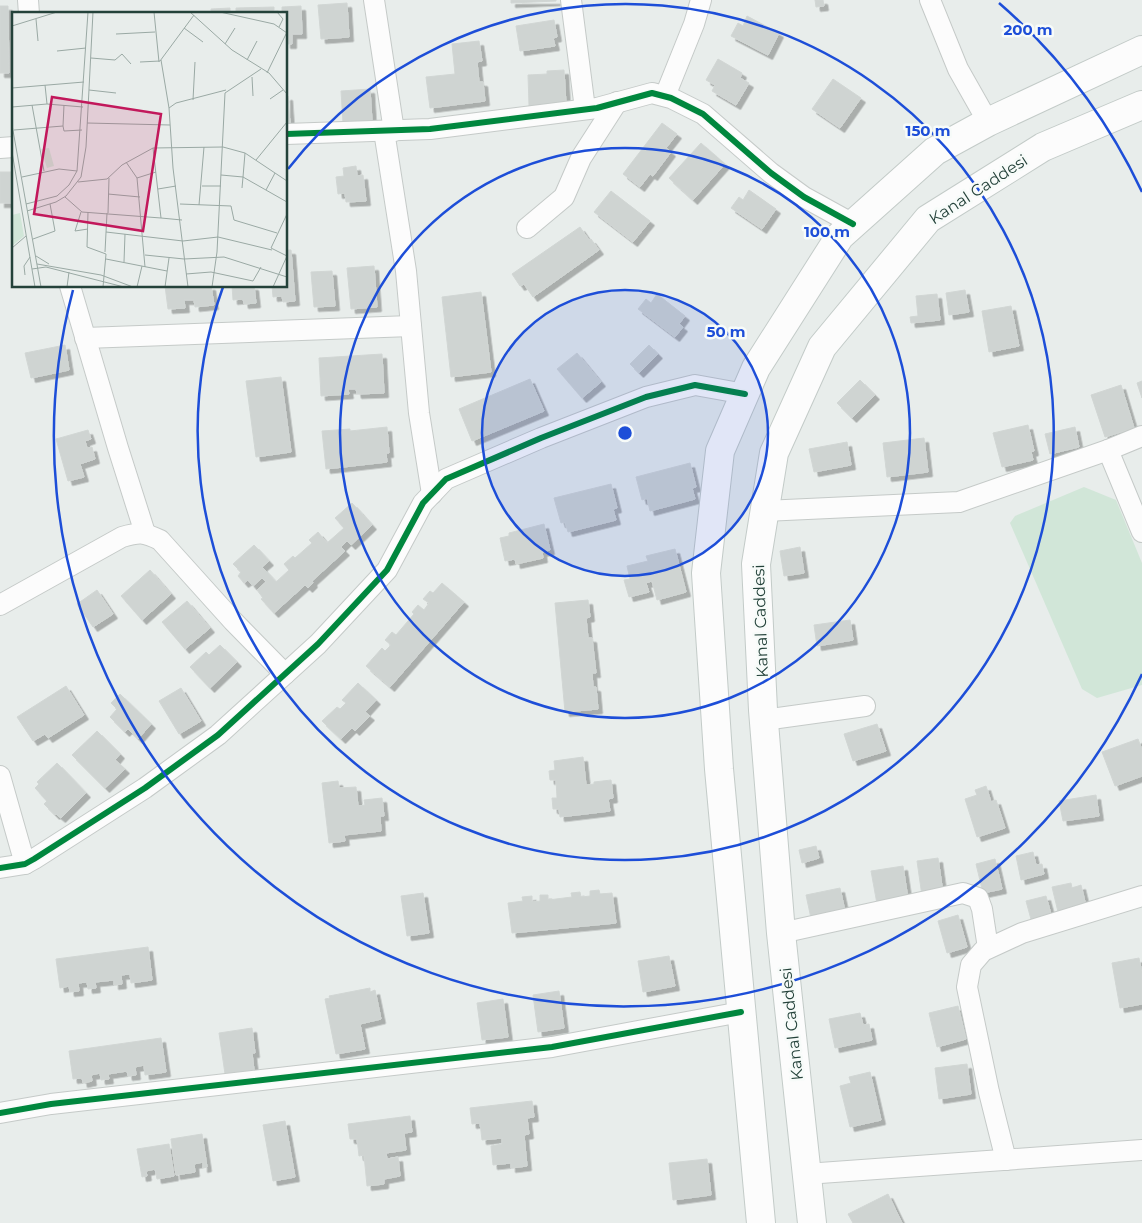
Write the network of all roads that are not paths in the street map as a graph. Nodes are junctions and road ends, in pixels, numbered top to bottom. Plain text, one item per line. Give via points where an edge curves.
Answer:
1 (374, 0) edge
2 (571, 0) edge
3 (701, 0) edge
4 (930, 0) edge
5 (1142, 50) edge
6 (665, 96) junction
7 (617, 102) junction
8 (1142, 105) edge
9 (585, 110) junction
10 (988, 122) junction
11 (389, 131) junction
12 (288, 134) edge
13 (853, 224) junction
14 (527, 228) dead end
15 (71, 288) edge
16 (411, 326) junction
17 (85, 338) junction
18 (745, 394) junction
19 (1142, 436) edge
20 (1108, 450) junction
21 (432, 494) junction
22 (764, 511) junction
23 (1142, 532) edge
24 (145, 533) junction
25 (0, 605) edge
26 (285, 674) junction
27 (865, 706) dead end
28 (764, 720) junction
29 (0, 776) edge
30 (25, 864) junction
31 (0, 868) edge
32 (1142, 896) edge
33 (781, 933) junction
34 (988, 948) junction
35 (741, 1012) junction
36 (0, 1113) edge
37 (1142, 1150) edge
38 (1006, 1160) junction
39 (806, 1174) junction
40 (761, 1223) edge
41 (812, 1223) edge

1 - 11 street
2 - 9 street
3 - 6 street
4 - 10 street via 958,69
5 - 10 main road
6 - 7 street via 652,93
6 - 13 street via 703,114 804,198
7 - 9 street
7 - 14 street via 581,158 564,197
8 - 22 main road, Kanal Caddesi via 1043,148 928,220 822,348 774,453
9 - 11 street via 430,130
10 - 13 main road via 935,151
11 - 12 street
11 - 16 street
13 - 18 main road via 840,236 756,368
15 - 17 street
16 - 17 street
16 - 21 street via 419,412
17 - 24 street
18 - 21 street via 695,386 646,397 446,480
18 - 35 main road via 720,451 706,573 718,769
19 - 20 street
20 - 22 street via 959,502
20 - 23 street
21 - 26 street via 422,503 386,570 318,644
22 - 28 main road, Kanal Caddesi via 756,564
24 - 25 street via 122,537
24 - 26 street via 160,540
26 - 30 street via 218,735 145,788
27 - 28 street
28 - 33 main road, Kanal Caddesi
29 - 30 street
30 - 31 street
32 - 34 street via 1022,933
33 - 34 street via 963,893 978,898
33 - 39 main road, Kanal Caddesi
34 - 38 street via 970,965 967,987
35 - 36 street via 552,1047 51,1104
35 - 40 main road
37 - 38 street
38 - 39 street
39 - 41 main road, Kanal Caddesi

